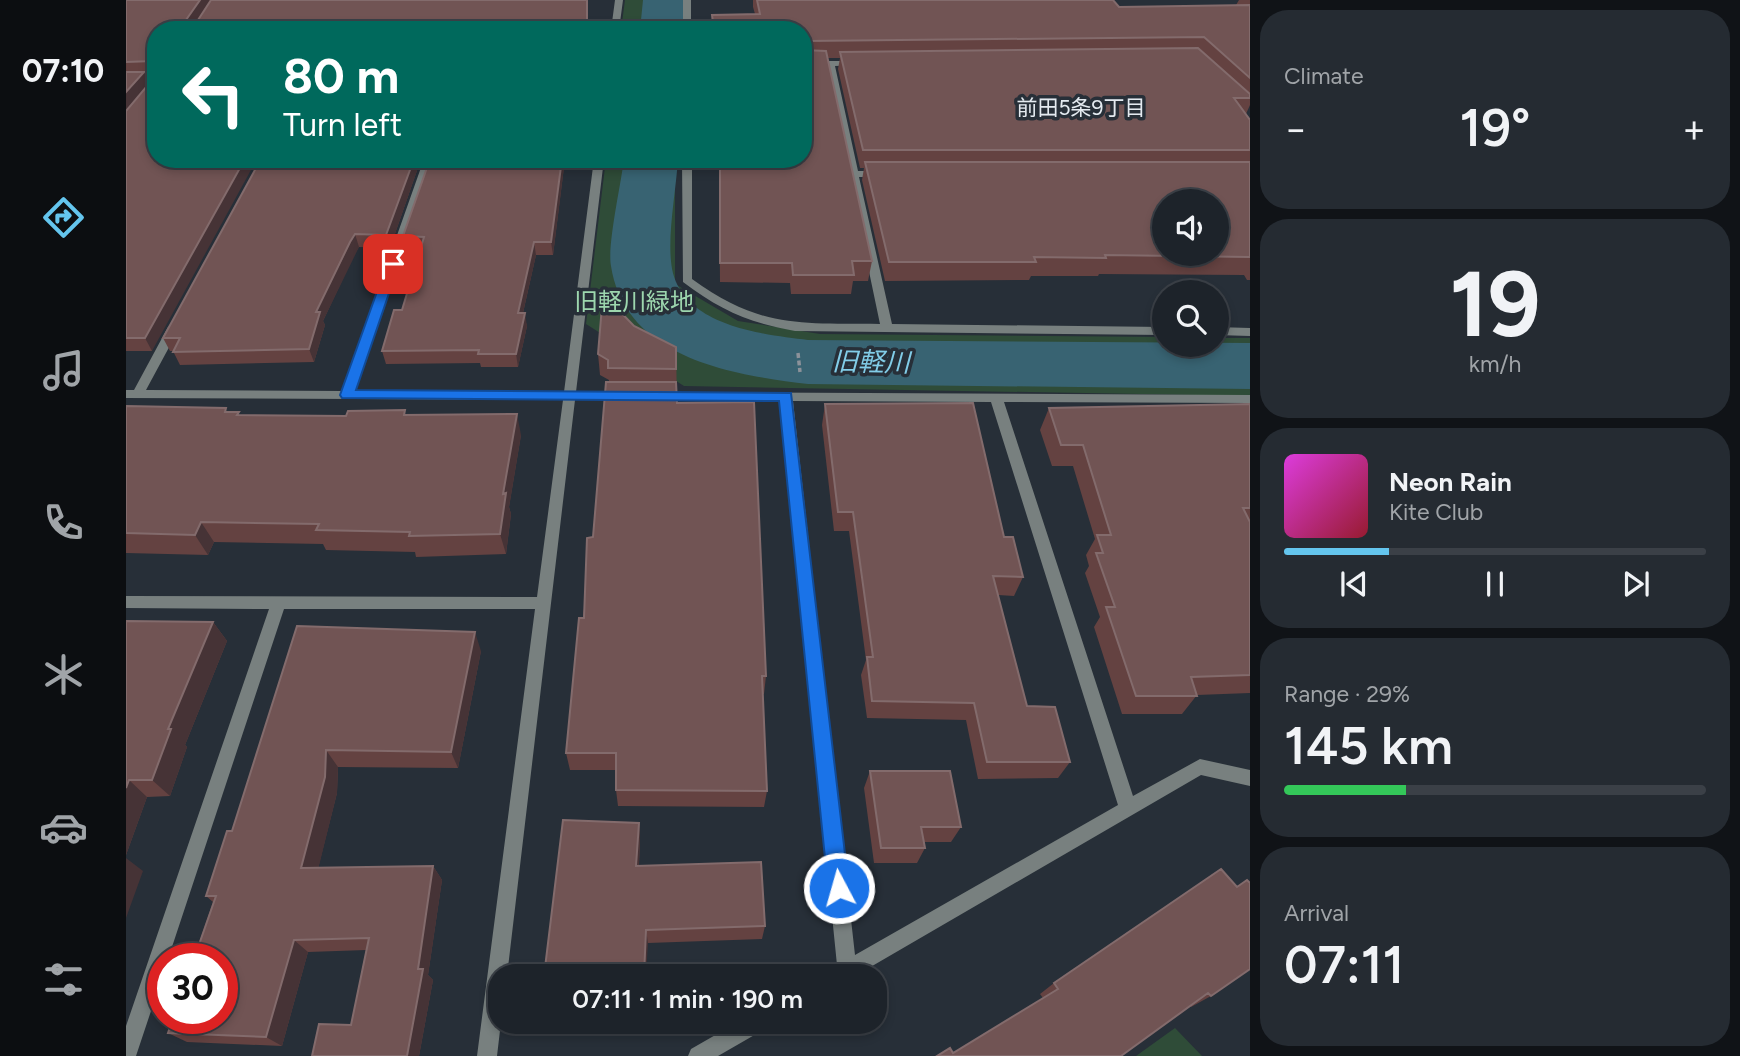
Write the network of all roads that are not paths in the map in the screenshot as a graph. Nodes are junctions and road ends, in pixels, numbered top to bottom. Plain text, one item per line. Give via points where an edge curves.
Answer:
1 (619, 0) edge
2 (687, 0) edge
3 (616, 21) edge
4 (687, 21) edge
5 (872, 63) edge
6 (812, 64) edge
7 (830, 64) junction
8 (126, 79) edge
9 (147, 80) edge
10 (426, 168) edge
11 (598, 168) edge
12 (687, 168) edge
13 (856, 174) junction
14 (897, 174) edge
15 (182, 312) edge
16 (887, 328) junction
17 (1152, 331) edge
18 (1229, 331) edge
19 (1250, 331) edge
20 (132, 394) edge
21 (347, 395) junction
22 (569, 396) junction
23 (786, 396) junction
24 (996, 397) junction
25 (1250, 399) edge
26 (126, 602) edge
27 (278, 603) junction
28 (544, 603) junction
29 (1250, 778) edge
30 (1128, 809) junction
31 (841, 964) edge
32 (858, 964) edge
33 (737, 1034) edge
34 (126, 1056) edge
35 (487, 1056) edge
36 (698, 1056) edge

1 - 3 street
2 - 4 street
5 - 7 street
6 - 7 street
7 - 13 street
8 - 9 street
10 - 21 street
11 - 22 street
12 - 16 street via 687,280 724,308 752,321 794,327
13 - 14 street
13 - 16 street
15 - 20 street
16 - 17 street
18 - 19 street
20 - 21 street
21 - 22 street
22 - 23 street
22 - 28 street
23 - 24 street
23 - 31 street
24 - 25 street
24 - 30 street
26 - 27 street
27 - 28 street
27 - 34 street
28 - 35 street
29 - 30 street via 1200,767
30 - 32 street
33 - 36 street

